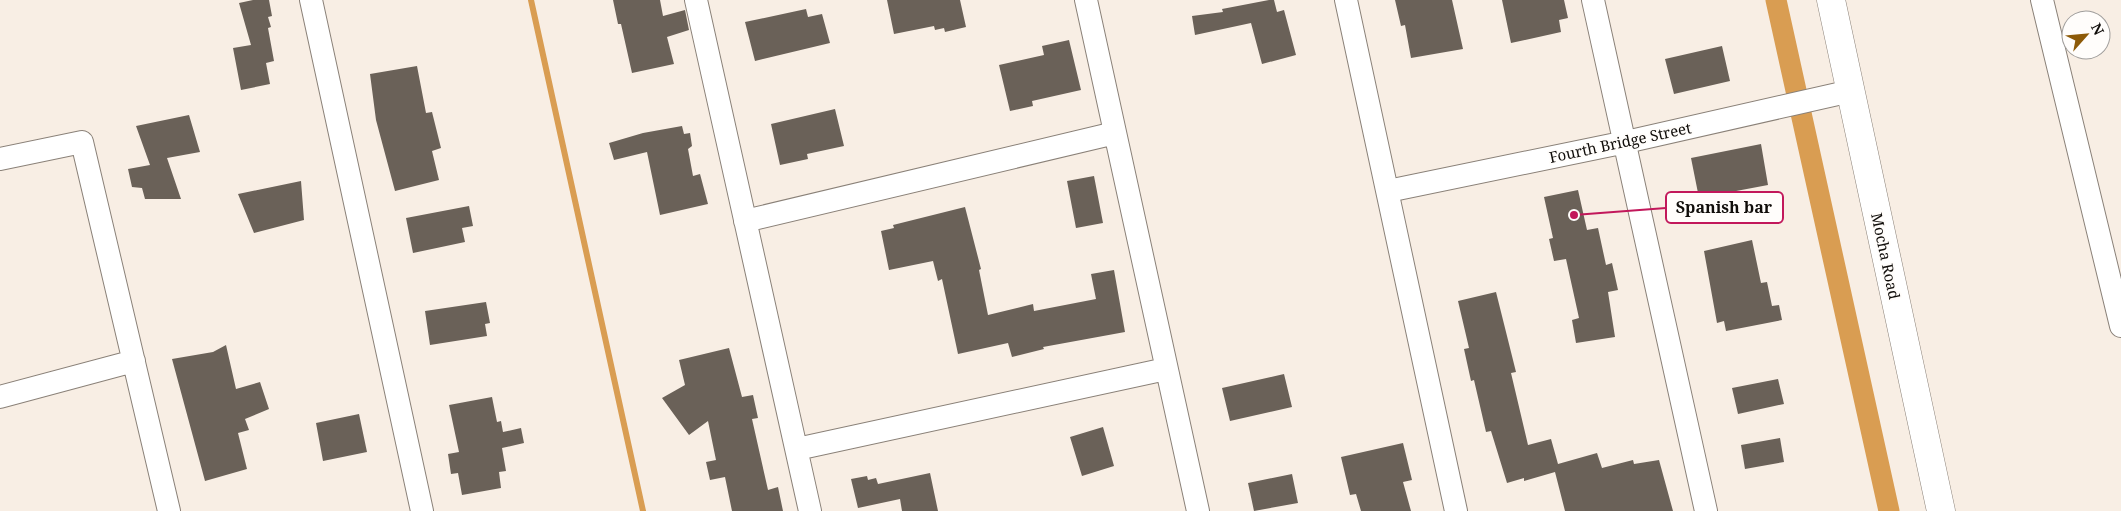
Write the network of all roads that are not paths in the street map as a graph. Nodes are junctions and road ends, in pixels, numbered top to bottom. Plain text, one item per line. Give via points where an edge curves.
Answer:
1 (312, 0) edge
2 (696, 0) edge
3 (1086, 0) edge
4 (1346, 0) edge
5 (1593, 0) edge
6 (1831, 0) edge
7 (2042, 0) edge
8 (1838, 94) junction
9 (1115, 134) junction
10 (1626, 142) junction
11 (0, 160) edge
12 (1388, 191) junction
13 (745, 222) junction
14 (2121, 326) edge
15 (134, 361) junction
16 (1166, 369) junction
17 (0, 397) edge
18 (797, 449) junction
19 (169, 511) edge
20 (422, 511) edge
21 (810, 511) edge
22 (1198, 511) edge
23 (1456, 511) edge
24 (1706, 511) edge
25 (1941, 511) edge

1 - 20 street
2 - 13 street
3 - 9 street
4 - 12 street
5 - 10 street
6 - 8 street, Mocha Road
7 - 14 street
8 - 10 street, Fourth Bridge Street
8 - 25 street, Mocha Road
9 - 13 street
9 - 16 street
10 - 12 street, Fourth Bridge Street
10 - 24 street
11 - 15 street via 82,142
12 - 23 street
13 - 18 street
15 - 17 street
15 - 19 street
16 - 18 street
16 - 22 street
18 - 21 street

